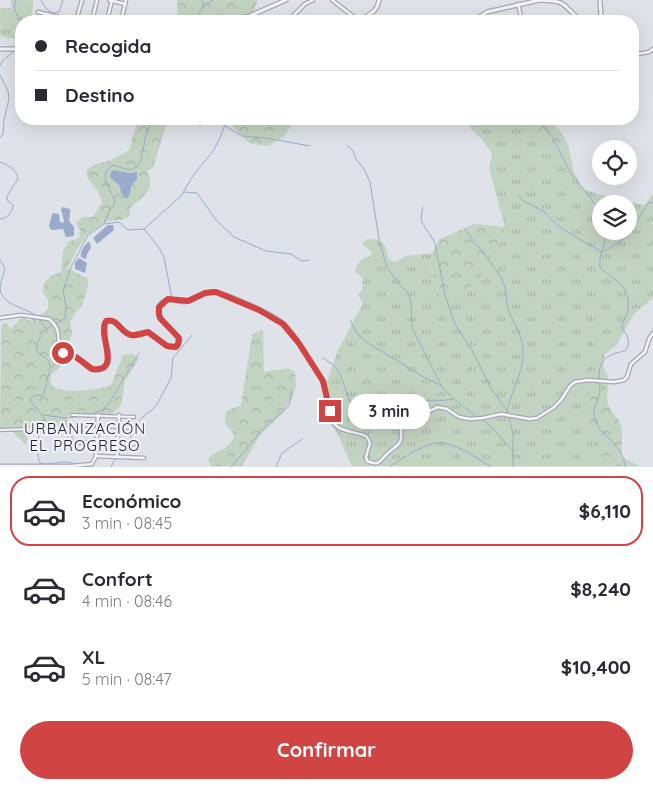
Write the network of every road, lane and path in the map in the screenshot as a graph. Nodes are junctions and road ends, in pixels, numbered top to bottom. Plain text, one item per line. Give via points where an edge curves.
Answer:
1 (82, 0) edge
2 (97, 0) edge
3 (111, 0) edge
4 (286, 0) edge
5 (314, 0) edge
6 (332, 0) edge
7 (379, 0) edge
8 (540, 0) edge
9 (600, 0) edge
10 (126, 2) edge
11 (518, 4) junction
12 (38, 12) dead end
13 (49, 15) edge
14 (77, 15) edge
15 (93, 15) edge
16 (108, 15) edge
17 (123, 15) edge
18 (252, 15) edge
19 (294, 15) edge
20 (351, 15) edge
21 (368, 15) edge
22 (482, 15) edge
23 (521, 15) edge
24 (575, 15) edge
25 (601, 15) edge
26 (15, 49) edge
27 (653, 49) edge
28 (0, 50) edge
29 (639, 54) edge
30 (0, 318) edge
31 (653, 333) edge
32 (72, 415) dead end
33 (98, 415) junction
34 (119, 416) junction
35 (134, 417) dead end
36 (68, 428) junction
37 (0, 430) edge
38 (97, 430) junction
39 (118, 431) junction
40 (136, 432) dead end
41 (97, 442) junction
42 (118, 443) junction
43 (134, 444) dead end
44 (96, 456) junction
45 (117, 457) junction
46 (144, 458) dead end
47 (0, 466) edge
48 (20, 466) edge

1 - 14 street
2 - 15 street
3 - 10 street
3 - 16 street
4 - 18 street
5 - 19 street
6 - 20 street
7 - 21 street via 377,9
8 - 11 street
8 - 24 street via 560,2
9 - 25 street
10 - 17 street
11 - 22 street
11 - 23 street
12 - 13 street
26 - 28 street
27 - 29 street
30 - 31 street via 21,315 49,319 59,331 61,352 97,370 108,361 103,327 106,321 113,321 128,334 148,332 172,348 180,341 160,318 159,307 165,301 183,302 211,292 235,299 283,324 298,342 323,381 333,421 338,427 367,437 370,443 366,457 373,465 382,462 401,440 401,425 438,407 460,417 483,418 501,414 536,418 553,408 574,382 624,380 631,364 645,352
32 - 33 street
33 - 34 street
33 - 38 street
34 - 35 street
34 - 39 street
36 - 37 street
36 - 38 street
36 - 41 street via 72,442
38 - 39 street
38 - 41 street
39 - 40 street
39 - 42 street
41 - 42 street
41 - 44 street
42 - 43 street
42 - 45 street
44 - 45 street
44 - 48 street via 92,464
45 - 46 street
47 - 48 street

